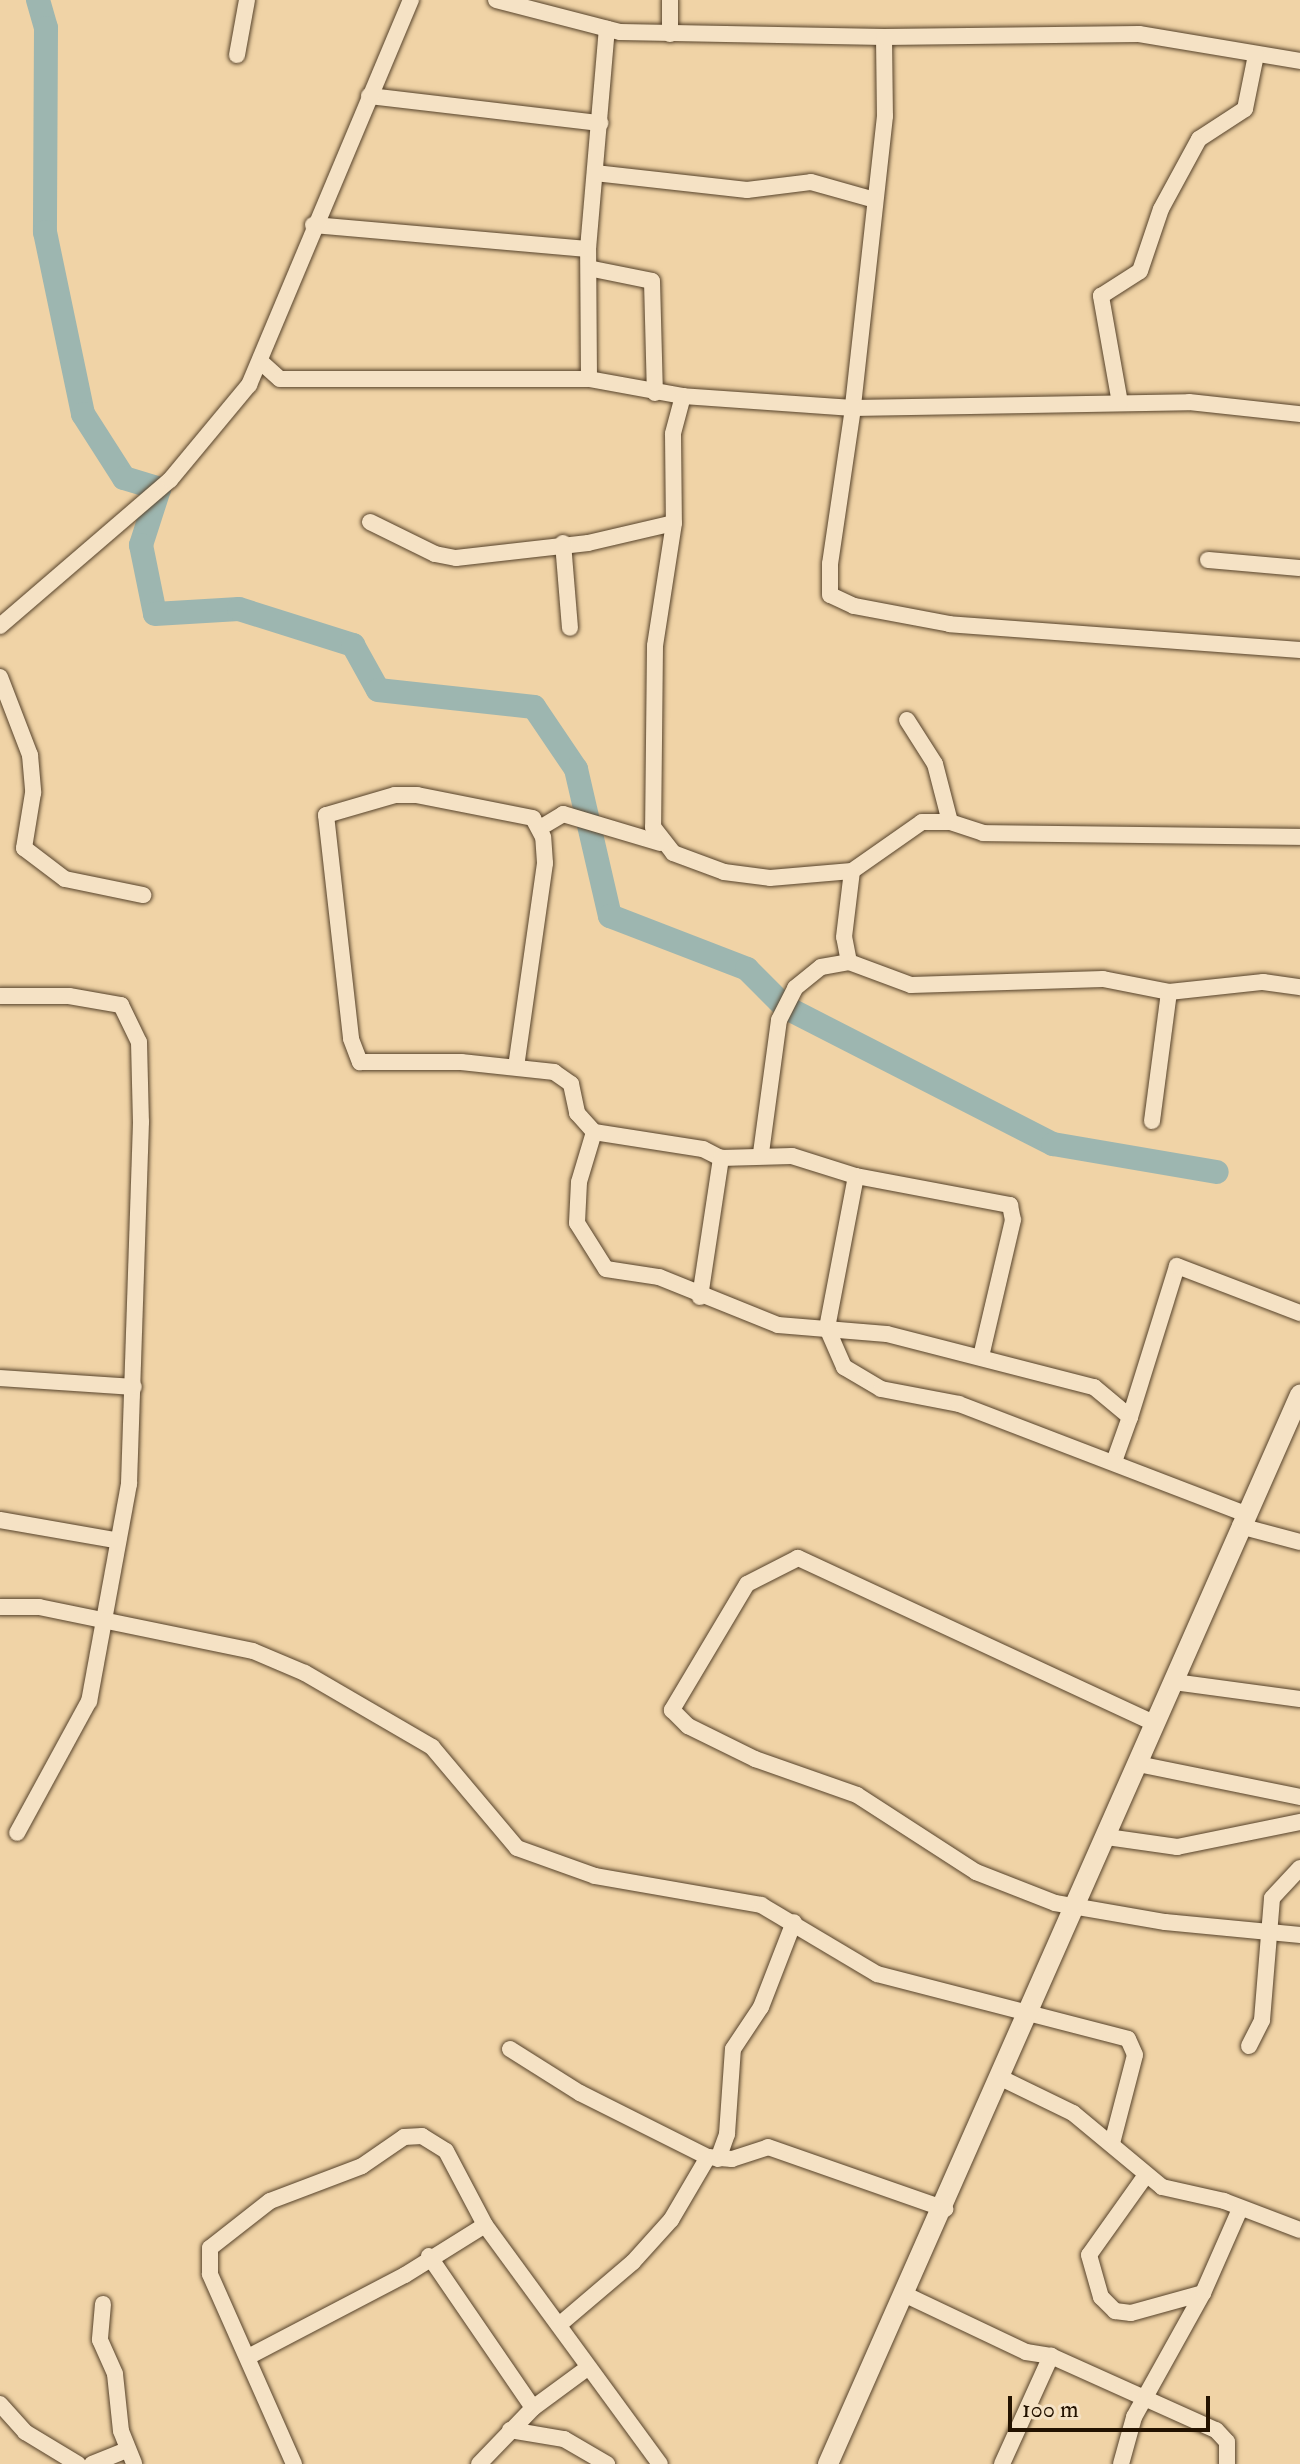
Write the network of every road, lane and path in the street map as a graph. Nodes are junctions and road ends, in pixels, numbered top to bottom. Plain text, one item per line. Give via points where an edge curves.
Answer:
1 (247, 0) edge
2 (411, 0) edge
3 (496, 0) edge
4 (670, 0) edge
5 (607, 29) junction
6 (670, 34) junction
7 (884, 37) junction
8 (237, 55) dead end
9 (1256, 55) junction
10 (1300, 61) edge
11 (369, 96) junction
12 (600, 123) junction
13 (595, 173) junction
14 (875, 200) junction
15 (313, 225) junction
16 (588, 249) junction
17 (593, 269) junction
18 (261, 362) junction
19 (589, 379) junction
20 (655, 393) junction
21 (683, 396) junction
22 (1120, 403) junction
23 (853, 408) junction
24 (1300, 414) edge
25 (370, 522) dead end
26 (674, 523) junction
27 (563, 543) junction
28 (1208, 560) dead end
29 (1300, 568) edge
30 (0, 626) edge
31 (570, 628) dead end
32 (1300, 650) edge
33 (0, 677) edge
34 (907, 720) dead end
35 (950, 822) junction
36 (540, 828) junction
37 (1300, 837) edge
38 (660, 843) junction
39 (852, 871) junction
40 (143, 895) dead end
41 (849, 962) junction
42 (1300, 987) edge
43 (1169, 992) junction
44 (0, 996) edge
45 (516, 1067) junction
46 (1152, 1121) dead end
47 (594, 1132) junction
48 (761, 1153) junction
49 (721, 1158) junction
50 (856, 1176) junction
51 (700, 1297) junction
52 (1300, 1313) edge
53 (827, 1328) junction
54 (981, 1356) junction
55 (0, 1378) edge
56 (134, 1387) junction
57 (1300, 1395) edge
58 (1130, 1417) junction
59 (1115, 1459) junction
60 (0, 1520) edge
61 (1243, 1520) junction
62 (115, 1540) junction
63 (1300, 1542) edge
64 (1, 1610) edge
65 (101, 1621) junction
66 (1174, 1682) junction
67 (1300, 1699) edge
68 (1156, 1724) junction
69 (1138, 1764) junction
70 (1300, 1797) edge
71 (1300, 1822) edge
72 (17, 1833) dead end
73 (1107, 1837) junction
74 (1300, 1868) edge
75 (1076, 1909) junction
76 (794, 1922) junction
77 (1267, 1932) junction
78 (1300, 1935) edge
79 (1031, 2011) junction
80 (1249, 2046) dead end
81 (510, 2049) dead end
82 (1001, 2078) junction
83 (1112, 2143) junction
84 (713, 2158) junction
85 (1146, 2175) junction
86 (945, 2209) junction
87 (1240, 2209) junction
88 (485, 2225) junction
89 (1300, 2230) edge
90 (429, 2256) junction
91 (1203, 2293) junction
92 (906, 2295) junction
93 (103, 2304) dead end
94 (559, 2325) junction
95 (1051, 2356) junction
96 (248, 2357) junction
97 (586, 2369) junction
98 (1146, 2397) junction
99 (0, 2404) edge
100 (533, 2408) junction
101 (510, 2430) junction
102 (130, 2457) edge
103 (78, 2464) edge
104 (92, 2464) edge
105 (294, 2464) edge
106 (479, 2464) edge
107 (607, 2464) edge
108 (660, 2464) edge
109 (828, 2464) edge
110 (1002, 2464) edge
111 (1121, 2464) edge
112 (1227, 2464) edge

1 - 8 street
2 - 11 street
3 - 5 street
4 - 6 street
5 - 6 street
5 - 12 street
6 - 7 street
7 - 9 street via 1139,34
7 - 14 street via 885,116
9 - 10 street
9 - 22 street via 1245,109 1199,139 1161,209 1140,271 1101,296
11 - 12 street
11 - 15 street
12 - 13 street
13 - 14 street via 747,190 811,182
13 - 16 street
14 - 23 street
15 - 16 street
15 - 18 street
16 - 17 street
17 - 19 street
17 - 20 street via 652,281
18 - 19 street via 280,379 318,374 465,383
18 - 30 street via 199,452
19 - 20 street
20 - 21 street
21 - 23 street
21 - 26 street via 673,434
22 - 23 street
22 - 24 street via 1189,402
23 - 32 street via 830,595 854,606 950,624
25 - 27 street via 435,554 456,558
26 - 27 street
26 - 38 street via 656,617 653,827
27 - 31 street
28 - 29 street
33 - 40 street via 30,755 32,806 24,848 65,879
34 - 35 street via 935,764
35 - 37 street via 983,833
35 - 39 street via 922,822
36 - 38 street via 563,814
36 - 45 street via 545,863
36 - 45 street via 517,812 417,795 383,798 326,815 351,1039 360,1062
38 - 39 street via 690,861 746,876
39 - 41 street via 844,937
41 - 43 street via 911,985 1103,979
41 - 48 street via 808,972 785,1007
42 - 43 street via 1263,982
43 - 46 street
44 - 56 street via 69,996 121,1005 136,1025 141,1122 133,1239
45 - 47 street via 566,1078 577,1113
47 - 49 street via 703,1149
47 - 51 street via 579,1182 582,1237 606,1269 659,1277
48 - 49 street
48 - 50 street
49 - 51 street
50 - 53 street
50 - 54 street via 1010,1205 1013,1220
51 - 53 street via 778,1325
52 - 58 street via 1177,1266
53 - 54 street via 887,1334
53 - 59 street via 831,1349 860,1380 899,1395 959,1404
54 - 58 street via 1094,1387
55 - 56 street
56 - 62 street via 129,1484
57 - 61 street
58 - 59 street
59 - 61 street
60 - 62 street
61 - 63 street
61 - 66 street
62 - 65 street
64 - 65 street via 39,1607
65 - 72 street via 89,1701
65 - 76 street via 236,1645 305,1673 432,1747 517,1848 595,1876 683,1896 743,1900
66 - 67 street
66 - 68 street
68 - 69 street
68 - 75 street via 798,1558 747,1584 703,1665 674,1702 672,1710 688,1726 755,1759 857,1795 976,1872
69 - 70 street
69 - 73 street
71 - 73 street via 1177,1847
73 - 75 street
74 - 77 street via 1272,1898
75 - 77 street
75 - 79 street
76 - 79 street via 877,1974
76 - 84 street via 761,2007 733,2049 727,2134
77 - 78 street
77 - 80 street via 1262,2020
79 - 82 street
79 - 83 street via 1134,2045
81 - 84 street via 590,2099
82 - 83 street via 1073,2113
82 - 86 street
83 - 85 street
84 - 86 street via 768,2147
84 - 94 street via 671,2220 633,2262
85 - 87 street via 1184,2195
85 - 91 street via 1089,2255 1101,2297 1122,2313
86 - 92 street
87 - 89 street
87 - 91 street
88 - 90 street
88 - 94 street
88 - 96 street via 452,2158 422,2136 404,2137 362,2166 270,2201 225,2233 206,2260
90 - 96 street via 405,2275
90 - 100 street
91 - 98 street
92 - 95 street via 1026,2352
92 - 109 street
93 - 102 street via 100,2340 119,2390
94 - 97 street
95 - 98 street
95 - 110 street
96 - 105 street
97 - 100 street
97 - 108 street
98 - 111 street
98 - 112 street via 1223,2434
99 - 103 street via 25,2432
100 - 101 street
101 - 106 street
101 - 107 street via 564,2439
102 - 104 street

